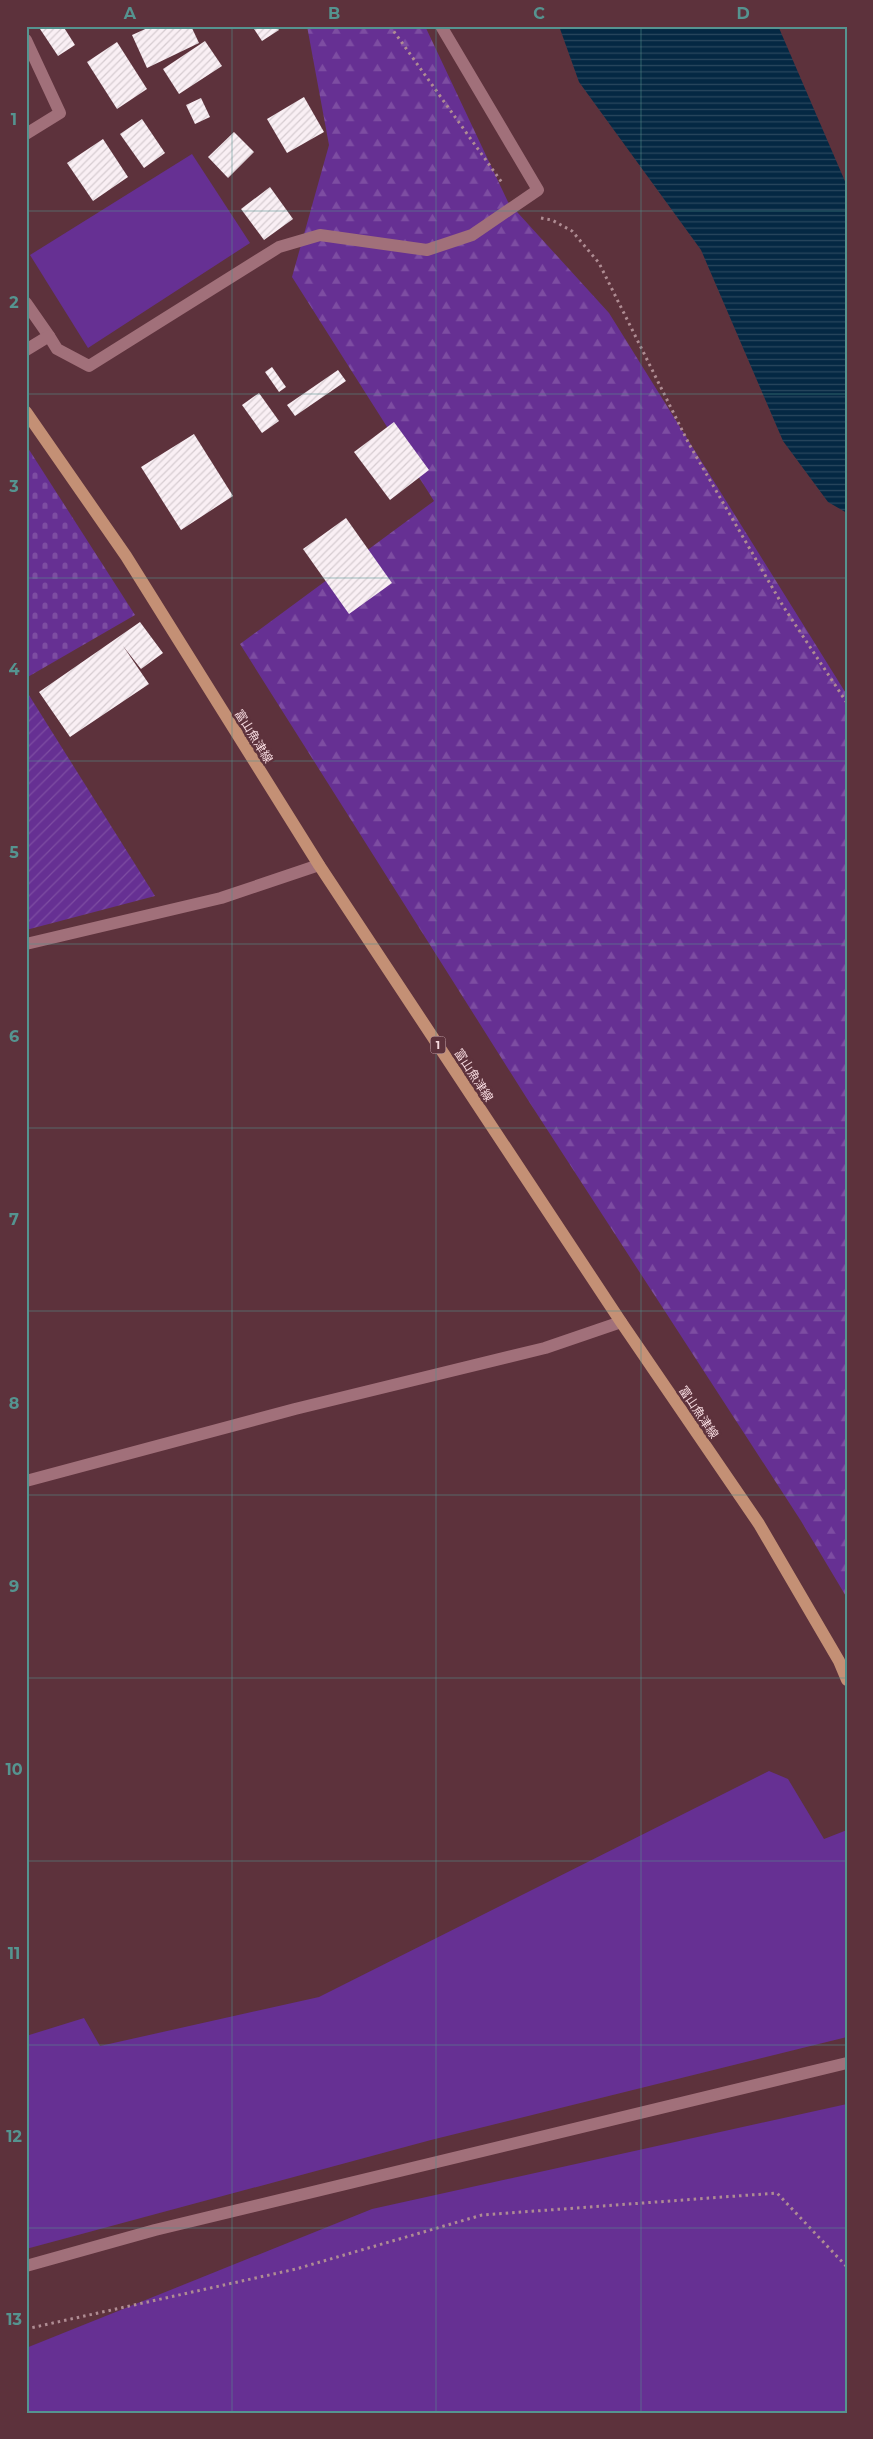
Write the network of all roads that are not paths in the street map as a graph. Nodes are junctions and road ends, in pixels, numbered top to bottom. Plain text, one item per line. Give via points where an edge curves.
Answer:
1 (441, 26) edge
2 (26, 40) edge
3 (26, 134) edge
4 (26, 303) edge
5 (48, 336) junction
6 (26, 350) edge
7 (26, 412) edge
8 (319, 865) junction
9 (26, 944) edge
10 (621, 1322) junction
11 (26, 1481) edge
12 (847, 1680) edge
13 (847, 2063) edge
14 (26, 2266) edge

1 - 5 street via 538,190 472,235 427,250 320,235 279,247 89,366 57,349
2 - 3 street via 60,113
4 - 5 street
5 - 6 street
7 - 8 main road, 富山魚津線 / 1 via 126,556
8 - 9 street via 221,898
8 - 10 main road, 富山魚津線 / 1
10 - 11 street via 545,1348 295,1409
10 - 12 main road, 富山魚津線 / 1 via 759,1524
13 - 14 street via 155,2230

